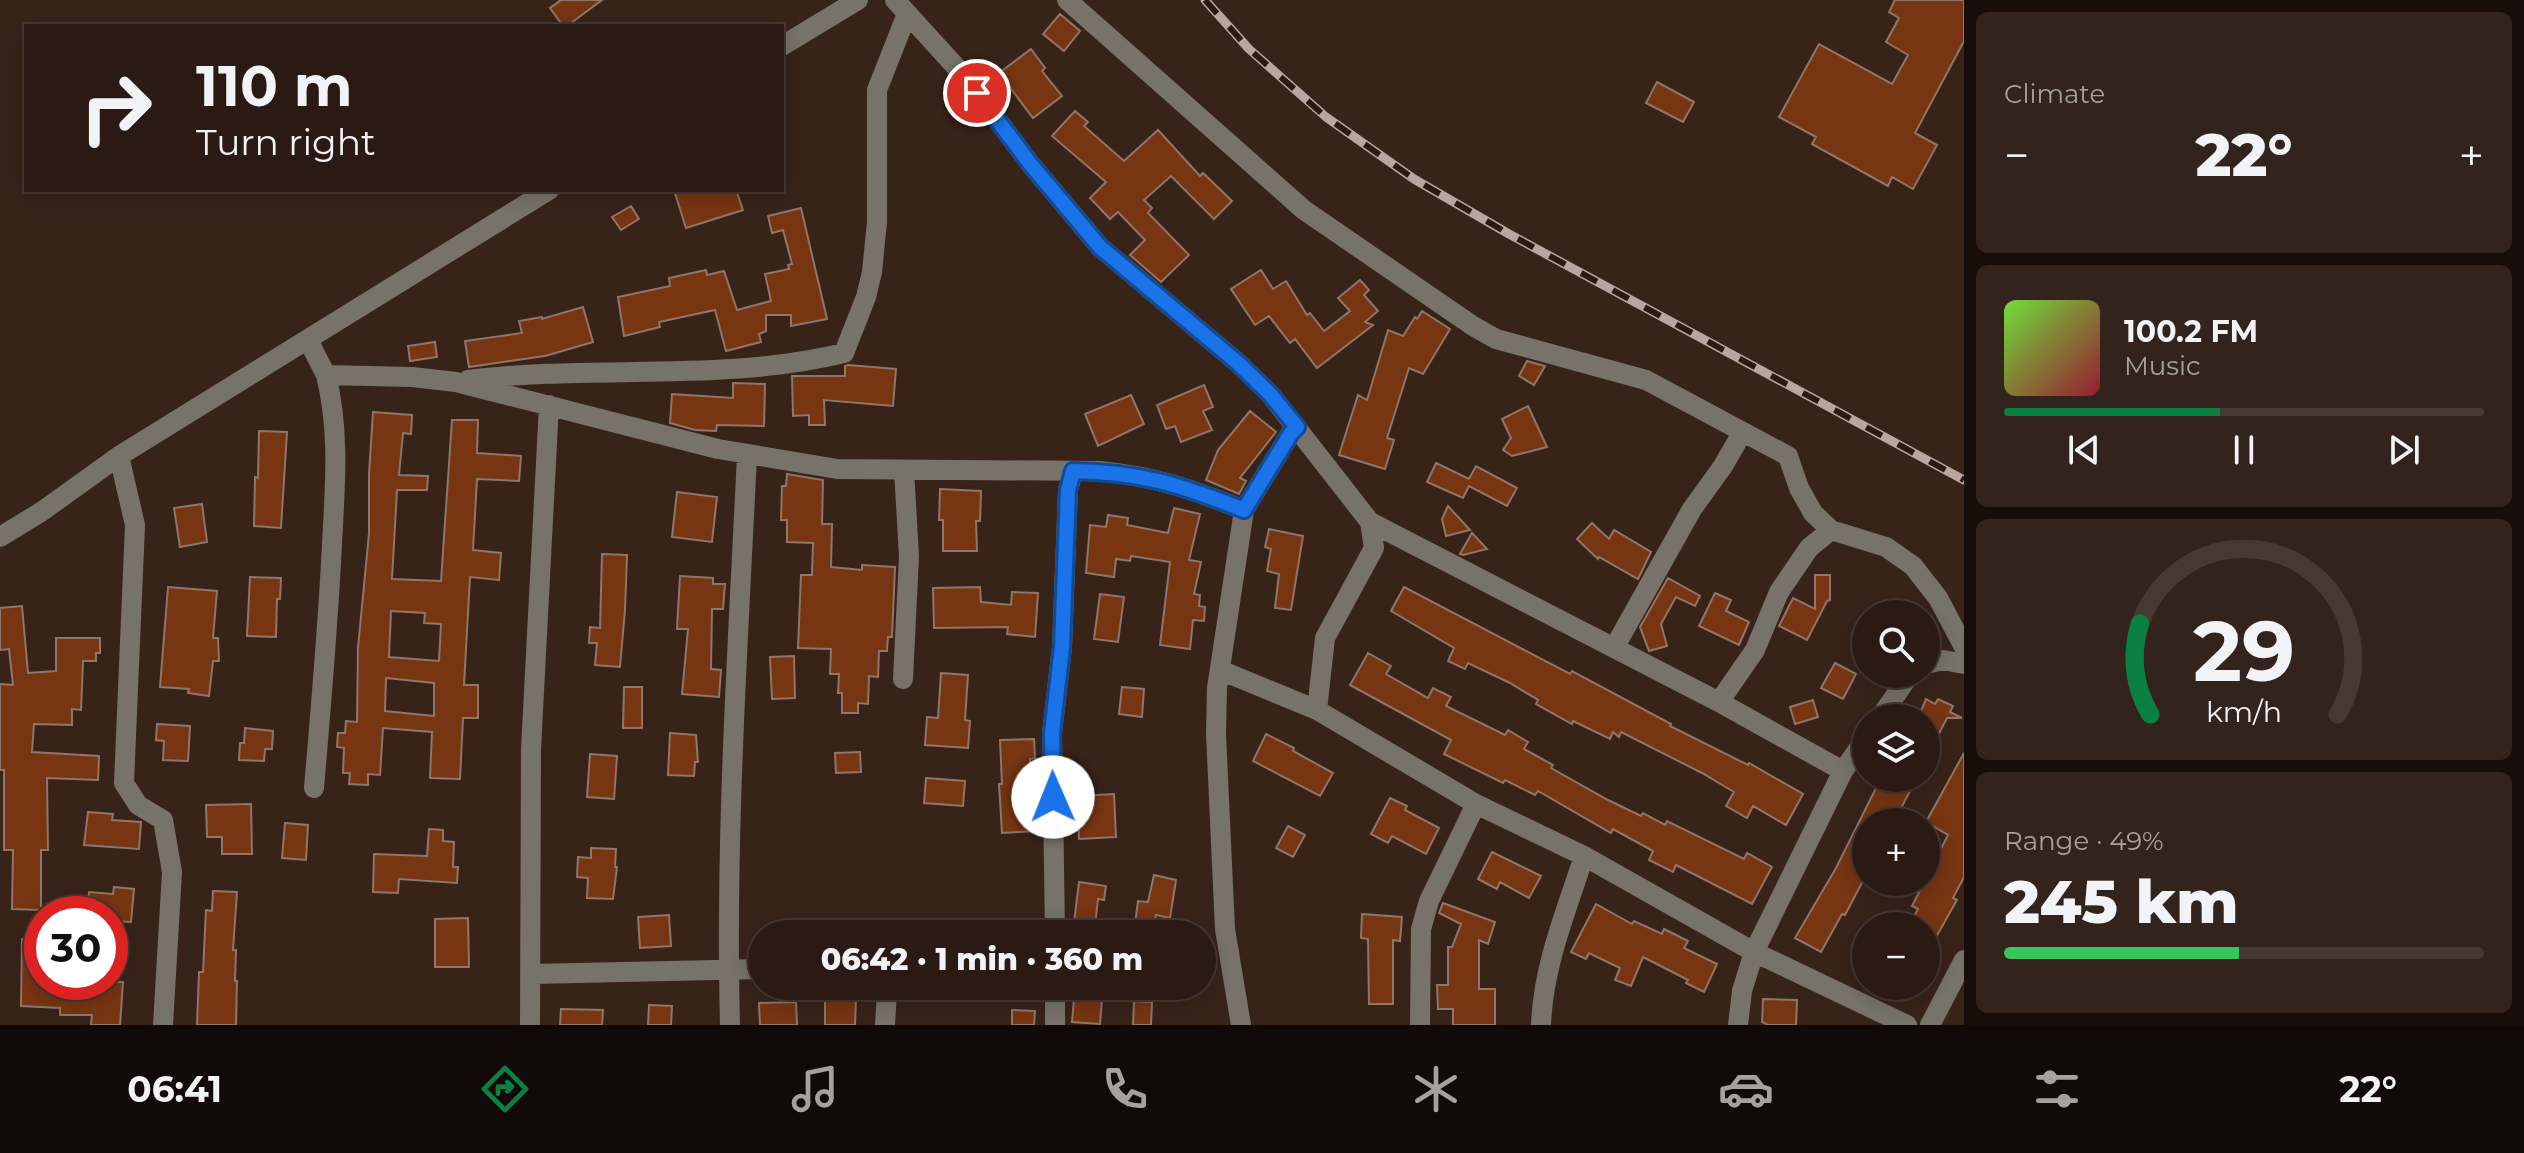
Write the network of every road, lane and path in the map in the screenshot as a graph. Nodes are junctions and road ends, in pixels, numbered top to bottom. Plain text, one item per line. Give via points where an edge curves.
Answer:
1 (858, 0) edge
2 (1067, 0) edge
3 (901, 7) edge
4 (784, 45) edge
5 (546, 192) edge
6 (308, 340) junction
7 (326, 375) junction
8 (456, 382) junction
9 (549, 405) junction
10 (1297, 427) junction
11 (1742, 433) junction
12 (747, 455) junction
13 (119, 456) junction
14 (904, 470) junction
15 (1073, 471) junction
16 (1244, 510) junction
17 (1370, 522) junction
18 (1831, 530) junction
19 (0, 537) edge
20 (1964, 647) edge
21 (1614, 648) junction
22 (1940, 661) edge
23 (1964, 664) edge
24 (1220, 670) junction
25 (903, 679) dead end
26 (1719, 702) junction
27 (1317, 710) junction
28 (1852, 758) edge
29 (1843, 771) junction
30 (314, 788) dead end
31 (1476, 804) junction
32 (1584, 856) junction
33 (1055, 920) edge
34 (1754, 952) junction
35 (1964, 960) edge
36 (729, 969) junction
37 (748, 969) edge
38 (531, 974) junction
39 (887, 1000) edge
40 (1055, 1000) edge
41 (163, 1025) edge
42 (530, 1025) edge
43 (730, 1025) edge
44 (885, 1025) edge
45 (1055, 1025) edge
46 (1241, 1025) edge
47 (1420, 1025) edge
48 (1541, 1025) edge
49 (1738, 1025) edge
50 (1907, 1025) edge
51 (1930, 1025) edge

1 - 4 street
2 - 11 street via 1304,210 1473,326 1496,339 1646,380
3 - 8 street via 877,90 872,272 844,353 692,373 564,372
3 - 10 street via 966,78 1100,247 1238,363
5 - 6 street
6 - 7 street
6 - 13 street
7 - 8 street
7 - 30 street via 337,448
8 - 9 street
9 - 12 street
9 - 38 street via 531,749
10 - 16 street
10 - 17 street
11 - 18 street via 1788,456 1813,513
11 - 21 street via 1692,509
12 - 14 street via 837,469
12 - 36 street via 733,738
13 - 19 street
13 - 41 street via 135,525 124,783 138,805 163,820 172,872
14 - 15 street
14 - 25 street via 909,556
15 - 16 street via 1142,476
15 - 33 street via 1052,733
16 - 24 street
17 - 21 street
17 - 27 street via 1374,548 1325,638
18 - 20 street via 1886,547 1913,566 1938,598
18 - 26 street via 1809,548 1779,592 1755,650
21 - 26 street
22 - 23 street
24 - 27 street
24 - 46 street via 1216,734 1225,929
26 - 29 street
27 - 31 street
28 - 29 street
29 - 34 street
31 - 32 street
31 - 47 street via 1421,929
32 - 34 street
32 - 48 street via 1550,962
34 - 49 street
34 - 50 street
35 - 51 street
36 - 37 street
36 - 38 street
36 - 43 street
38 - 42 street
39 - 44 street
40 - 45 street

